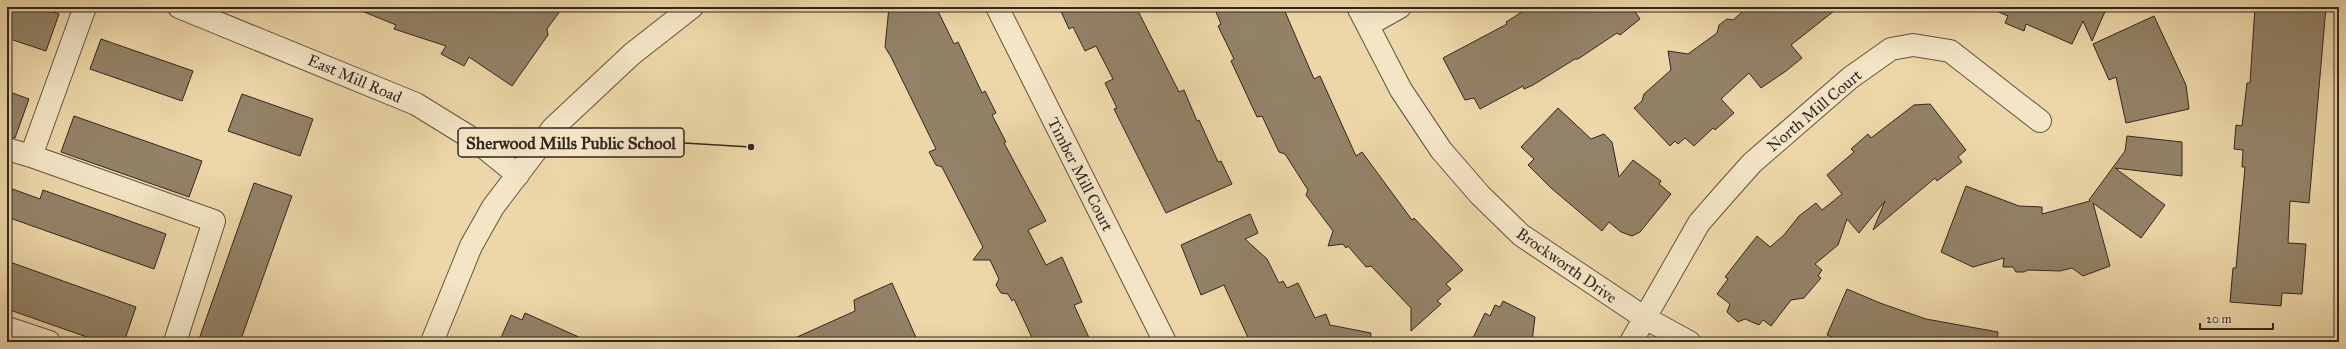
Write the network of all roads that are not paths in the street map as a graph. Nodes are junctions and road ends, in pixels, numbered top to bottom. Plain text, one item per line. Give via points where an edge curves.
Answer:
1 (85, 7) edge
2 (179, 7) edge
3 (692, 7) edge
4 (997, 7) edge
5 (1400, 7) edge
6 (1363, 16) edge
7 (2040, 121) dead end
8 (7, 149) edge
9 (31, 156) junction
10 (518, 175) junction
11 (1645, 318) junction
12 (7, 328) edge
13 (49, 342) edge
14 (175, 342) edge
15 (432, 342) edge
16 (1165, 342) edge
17 (1631, 342) edge
18 (1689, 342) edge

1 - 9 street
2 - 10 street, East Mill Road via 416,104 476,141
3 - 10 street via 632,54 553,128
4 - 16 street, Timber Mill Court
5 - 6 street
6 - 11 street, Brockworth Drive via 1401,90 1441,150 1480,195 1521,235
7 - 11 street, North Mill Court via 1950,51 1913,45 1891,49 1850,78 1752,162 1699,223
8 - 9 street
9 - 14 street via 214,221
10 - 15 street via 493,207 471,246
11 - 17 street, North Mill Court
11 - 18 street, Brockworth Drive
12 - 13 street

